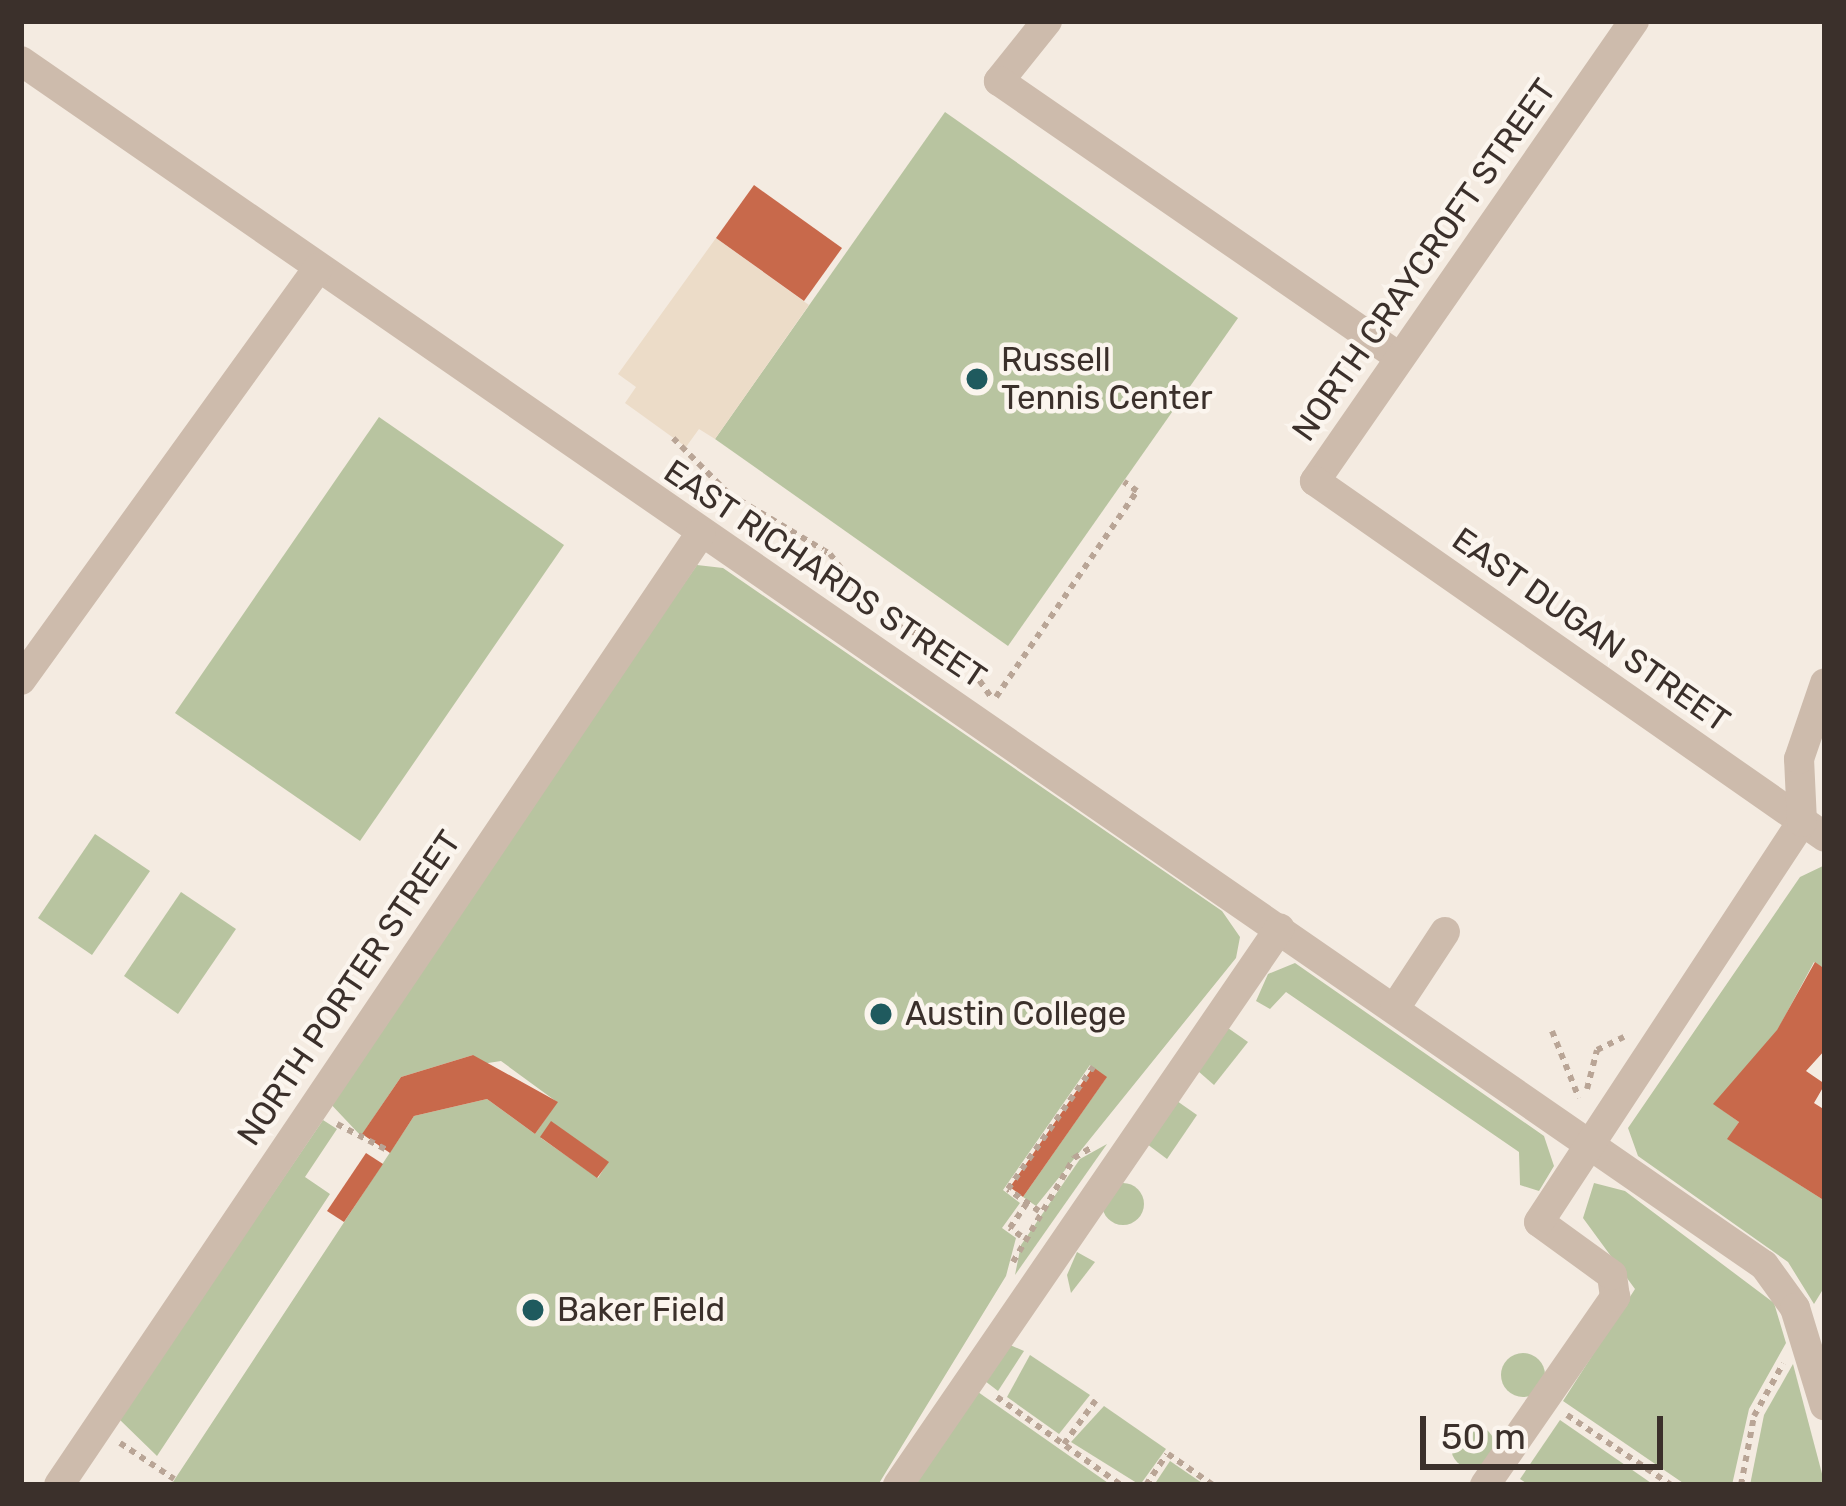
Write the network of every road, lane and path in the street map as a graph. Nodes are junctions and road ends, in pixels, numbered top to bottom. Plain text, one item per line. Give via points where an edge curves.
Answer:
1 (1047, 21) edge
2 (1634, 21) edge
3 (21, 61) edge
4 (318, 268) junction
5 (1399, 357) junction
6 (673, 438) dead end
7 (1315, 481) joint
8 (1124, 482) dead end
9 (701, 533) junction
10 (21, 680) edge
11 (1825, 683) edge
12 (992, 703) junction
13 (1011, 716) dead end
14 (1814, 829) edge
15 (1280, 928) junction
16 (1445, 932) dead end
17 (1395, 1008) junction
18 (1641, 1018) dead end
19 (1552, 1031) dead end
20 (1094, 1067) dead end
21 (1580, 1099) junction
22 (1563, 1100) dead end
23 (313, 1107) junction
24 (1591, 1142) junction
25 (387, 1150) dead end
26 (1027, 1203) junction
27 (1039, 1211) dead end
28 (1022, 1236) dead end
29 (1803, 1334) junction
30 (970, 1379) junction
31 (1545, 1399) junction
32 (1096, 1400) dead end
33 (1825, 1406) edge
34 (1064, 1444) junction
35 (108, 1454) dead end
36 (174, 1480) dead end
37 (59, 1485) edge
38 (898, 1485) edge
39 (1121, 1485) edge
40 (1146, 1485) edge
41 (1213, 1485) edge
42 (1485, 1485) edge
43 (1671, 1485) edge
44 (1741, 1485) edge

1 - 5 street via 999,81
2 - 5 street, NORTH CRAYCROFT STREET
3 - 4 street, EAST RICHARDS STREET
4 - 9 street, EAST RICHARDS STREET
4 - 10 street
5 - 7 street, NORTH CRAYCROFT STREET
6 - 12 path via 729,494 830,554 877,613 959,651
7 - 14 street, EAST DUGAN STREET
8 - 12 path via 1137,491
9 - 15 street, EAST RICHARDS STREET
9 - 23 street, NORTH PORTER STREET
11 - 14 street via 1799,760
12 - 13 path
14 - 24 street
15 - 17 street, EAST RICHARDS STREET
15 - 30 street
16 - 17 street
17 - 24 street, EAST RICHARDS STREET
18 - 21 path via 1597,1050
19 - 21 path
20 - 26 path via 1008,1189
21 - 22 path
21 - 24 path
23 - 25 path
23 - 37 street, NORTH PORTER STREET
24 - 29 street, EAST RICHARDS STREET via 1764,1264
24 - 31 street via 1539,1222 1612,1276 1615,1297
26 - 27 path
26 - 28 path via 1010,1228
29 - 33 street, EAST RICHARDS STREET
29 - 44 path via 1761,1396
30 - 34 path
30 - 38 street
31 - 42 street
31 - 43 path
32 - 34 path
34 - 39 path
35 - 36 path via 114,1438
40 - 41 path via 1168,1452

